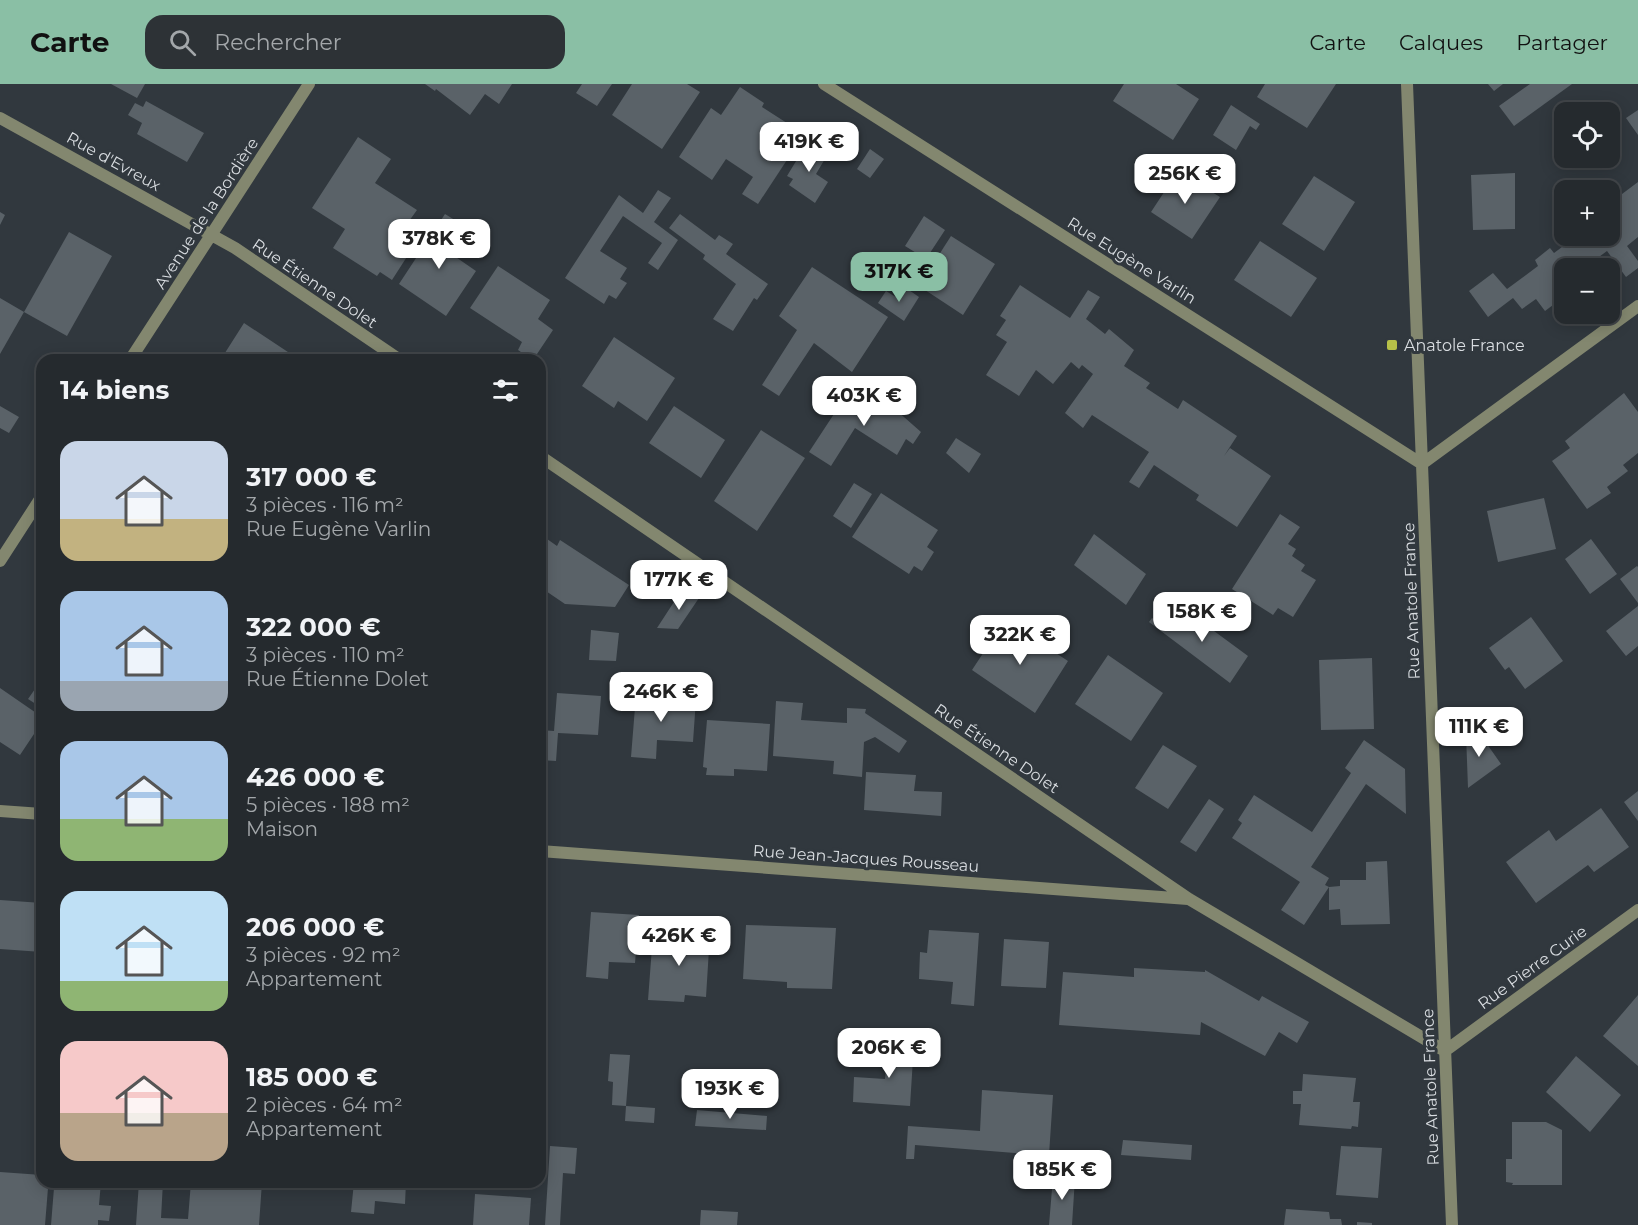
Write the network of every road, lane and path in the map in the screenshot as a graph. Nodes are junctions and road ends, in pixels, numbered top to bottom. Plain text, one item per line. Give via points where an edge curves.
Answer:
1 (309, 84) edge
2 (824, 84) edge
3 (1407, 84) edge
4 (0, 118) edge
5 (212, 234) junction
6 (1638, 306) edge
7 (134, 354) edge
8 (391, 354) edge
9 (546, 460) edge
10 (1422, 464) junction
11 (36, 505) edge
12 (0, 561) edge
13 (0, 811) edge
14 (36, 814) edge
15 (546, 851) edge
16 (1189, 899) junction
17 (1638, 910) edge
18 (1445, 1051) junction
19 (1452, 1225) edge

1 - 5 street, Avenue de la Bordière
2 - 10 street, Rue Eugène Varlin
3 - 10 street, Rue Anatole France
4 - 5 street, Rue d'Evreux
5 - 7 street, Avenue de la Bordière
5 - 8 street, Rue Étienne Dolet
6 - 10 street
9 - 16 street, Rue Étienne Dolet
10 - 18 street, Rue Anatole France
11 - 12 street
13 - 14 street
15 - 16 street, Rue Jean-Jacques Rousseau
16 - 18 street, Rue Étienne Dolet
17 - 18 street, Rue Pierre Curie
18 - 19 street, Rue Anatole France

